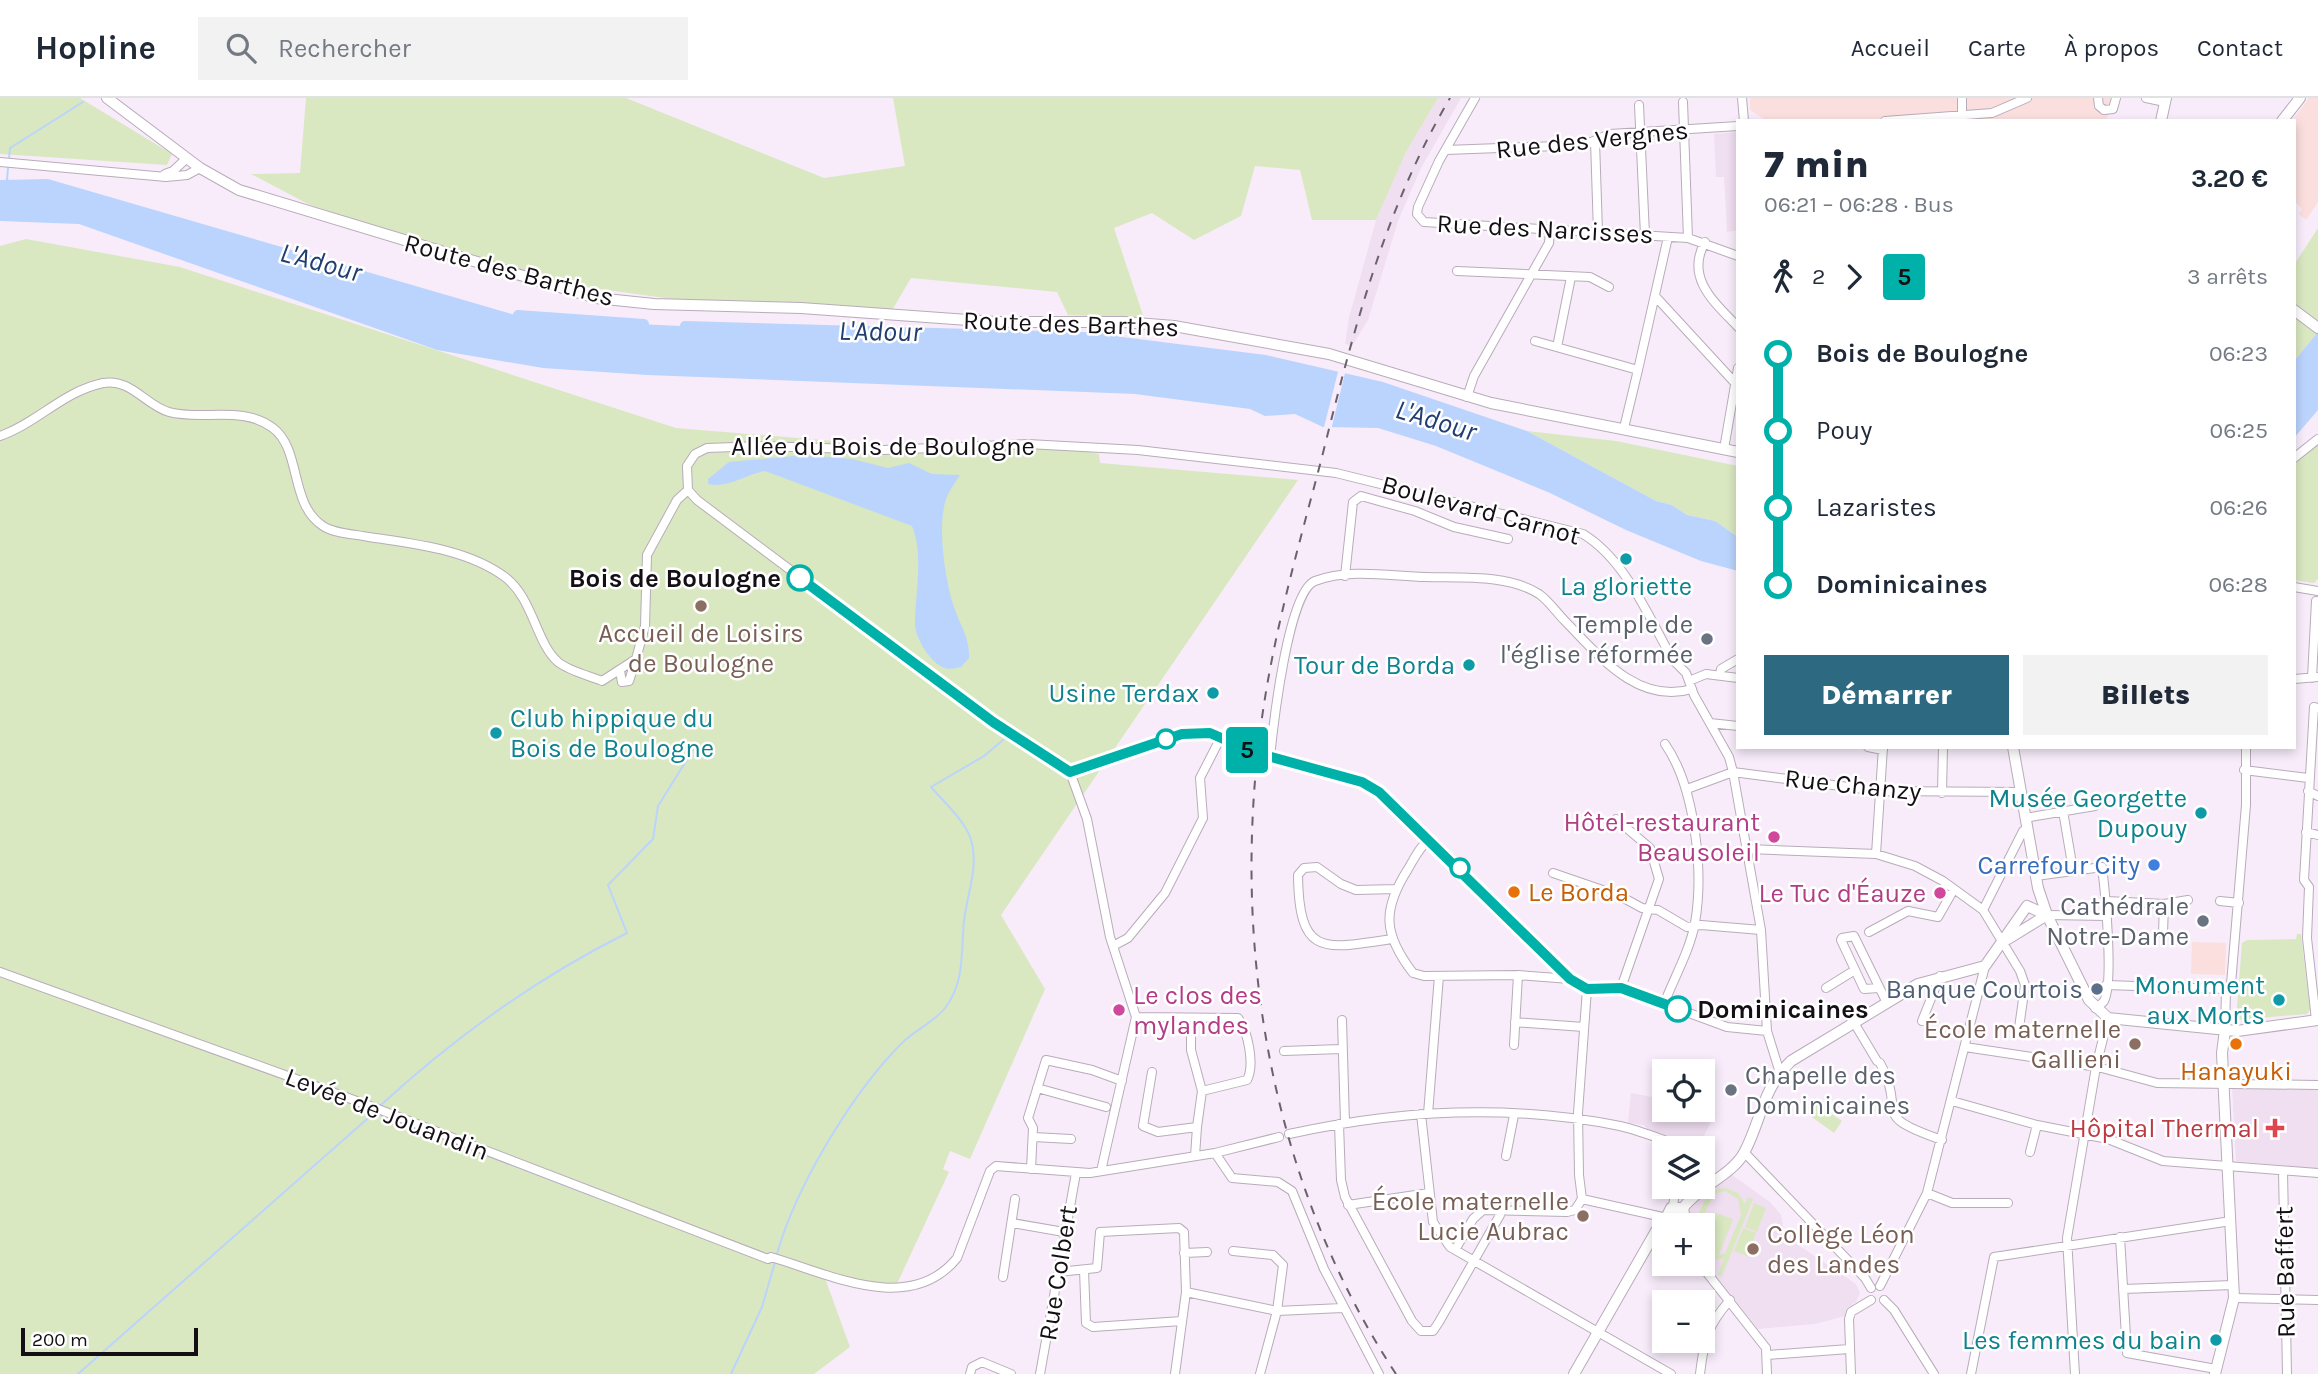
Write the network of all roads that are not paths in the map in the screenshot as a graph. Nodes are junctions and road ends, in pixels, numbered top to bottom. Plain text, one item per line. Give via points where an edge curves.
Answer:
1 (107, 98) edge
2 (1475, 98) edge
3 (1742, 98) edge
4 (1962, 98) edge
5 (2027, 98) edge
6 (2098, 98) edge
7 (2116, 98) edge
8 (2146, 98) edge
9 (2300, 98) edge
10 (2166, 100) edge
11 (1683, 102) dead end
12 (1639, 104) dead end
13 (2104, 110) junction
14 (1962, 116) junction
15 (1744, 119) edge
16 (1916, 119) edge
17 (2101, 119) edge
18 (2161, 119) edge
19 (2284, 119) edge
20 (147, 126) junction
21 (1736, 126) edge
22 (1684, 130) junction
23 (1641, 132) junction
24 (1595, 141) junction
25 (1446, 150) junction
26 (187, 158) junction
27 (6, 163) edge
28 (201, 165) junction
29 (159, 175) junction
30 (273, 200) junction
31 (1550, 231) junction
32 (1598, 232) junction
33 (1645, 235) junction
34 (1668, 237) junction
35 (1688, 238) junction
36 (1705, 242) junction
37 (1736, 255) edge
38 (1457, 271) dead end
39 (1532, 275) junction
40 (1571, 277) junction
41 (1609, 287) dead end
42 (1655, 296) junction
43 (2296, 312) edge
44 (1736, 325) edge
45 (2318, 328) edge
46 (1535, 341) dead end
47 (1557, 347) junction
48 (1638, 370) junction
49 (1736, 379) edge
50 (1735, 384) junction
51 (1467, 397) junction
52 (1624, 428) junction
53 (0, 436) edge
54 (2316, 440) edge
55 (1724, 449) junction
56 (1736, 452) edge
57 (2296, 456) edge
58 (1336, 473) joint
59 (688, 490) junction
60 (1508, 539) dead end
61 (1345, 576) junction
62 (2296, 587) edge
63 (2318, 591) edge
64 (2316, 601) dead end
65 (636, 659) junction
66 (1736, 660) edge
67 (620, 671) junction
68 (1720, 674) junction
69 (1736, 678) edge
70 (2315, 678) edge
71 (2296, 679) edge
72 (1690, 685) junction
73 (2316, 708) edge
74 (1710, 723) junction
75 (1736, 726) edge
76 (1221, 737) junction
77 (1665, 744) dead end
78 (1883, 749) edge
79 (1943, 749) edge
80 (2012, 749) edge
81 (2246, 749) edge
82 (1270, 757) junction
83 (2244, 770) junction
84 (1070, 772) junction
85 (1733, 772) junction
86 (2308, 778) junction
87 (1687, 789) junction
88 (1879, 791) junction
89 (2308, 791) junction
90 (2021, 792) junction
91 (1942, 793) junction
92 (2318, 796) edge
93 (2095, 806) dead end
94 (2063, 811) junction
95 (1616, 819) dead end
96 (2026, 823) junction
97 (2306, 832) junction
98 (2318, 835) edge
99 (1430, 839) junction
100 (1748, 849) junction
101 (1876, 855) junction
102 (2073, 870) junction
103 (1553, 873) dead end
104 (2036, 876) junction
105 (2038, 888) junction
106 (1954, 889) junction
107 (1396, 890) junction
108 (2188, 900) dead end
109 (2107, 901) junction
110 (2220, 901) dead end
111 (2239, 903) junction
112 (2164, 904) junction
113 (2028, 906) junction
114 (1651, 909) junction
115 (1983, 910) junction
116 (2047, 915) junction
117 (2107, 916) junction
118 (1694, 926) junction
119 (1761, 930) junction
120 (2308, 931) junction
121 (1869, 932) dead end
122 (2318, 932) edge
123 (2163, 933) dead end
124 (1392, 939) junction
125 (2001, 943) junction
126 (1113, 946) junction
127 (1985, 966) junction
128 (1855, 970) junction
129 (0, 972) edge
130 (1439, 975) junction
131 (1518, 975) junction
132 (1940, 976) junction
133 (1570, 979) junction
134 (2106, 985) junction
135 (1621, 988) junction
136 (1826, 988) dead end
137 (1879, 988) junction
138 (1587, 989) junction
139 (2226, 989) junction
140 (1886, 1001) junction
141 (1664, 1004) junction
142 (2095, 1008) junction
143 (1136, 1017) junction
144 (1191, 1018) junction
145 (2108, 1018) junction
146 (1342, 1020) dead end
147 (2317, 1020) edge
148 (1853, 1021) junction
149 (1922, 1021) dead end
150 (1516, 1022) junction
151 (1584, 1027) junction
152 (2019, 1028) dead end
153 (2225, 1030) junction
154 (1767, 1031) junction
155 (1514, 1045) dead end
156 (1965, 1047) junction
157 (1341, 1049) junction
158 (1284, 1051) dead end
159 (2096, 1067) junction
160 (1152, 1072) dead end
161 (1780, 1073) junction
162 (1122, 1081) junction
163 (2224, 1084) junction
164 (2318, 1086) edge
165 (1037, 1088) junction
166 (1202, 1091) junction
167 (1952, 1101) junction
168 (1106, 1107) dead end
169 (1424, 1114) junction
170 (1514, 1115) junction
171 (1580, 1121) junction
172 (1342, 1123) junction
173 (2037, 1125) junction
174 (1197, 1127) junction
175 (1289, 1134) dead end
176 (2085, 1134) junction
177 (1279, 1136) dead end
178 (1033, 1137) junction
179 (1652, 1137) edge
180 (1071, 1139) dead end
181 (1942, 1140) junction
182 (1744, 1152) junction
183 (2030, 1152) dead end
184 (1215, 1153) junction
185 (1195, 1156) junction
186 (1506, 1156) dead end
187 (2228, 1167) junction
188 (1031, 1170) junction
189 (1101, 1171) junction
190 (2283, 1171) junction
191 (1076, 1173) junction
192 (2318, 1173) edge
193 (1429, 1193) junction
194 (1927, 1194) junction
195 (1015, 1199) dead end
196 (1582, 1199) junction
197 (1677, 1199) edge
198 (2008, 1203) dead end
199 (1348, 1205) junction
200 (1678, 1207) junction
201 (1500, 1210) junction
202 (1667, 1213) edge
203 (1683, 1213) edge
204 (1652, 1217) edge
205 (2231, 1221) junction
206 (1012, 1223) junction
207 (1064, 1232) junction
208 (2120, 1237) junction
209 (1652, 1238) edge
210 (2067, 1245) junction
211 (1455, 1250) junction
212 (1233, 1251) dead end
213 (1207, 1252) dead end
214 (1184, 1253) junction
215 (1474, 1261) junction
216 (1084, 1270) junction
217 (1058, 1272) junction
218 (1710, 1276) edge
219 (1003, 1277) dead end
220 (2233, 1285) junction
221 (1875, 1287) junction
222 (2123, 1289) junction
223 (1186, 1292) junction
224 (2234, 1298) junction
225 (2285, 1299) junction
226 (1730, 1300) junction
227 (1871, 1300) junction
228 (1884, 1300) junction
229 (2318, 1300) edge
230 (1342, 1308) junction
231 (1277, 1311) junction
232 (1182, 1321) junction
233 (1597, 1332) junction
234 (1850, 1349) junction
235 (1768, 1355) junction
236 (2216, 1372) edge
237 (970, 1374) edge
238 (1011, 1374) edge
239 (1040, 1374) edge
240 (1175, 1374) edge
241 (1260, 1374) edge
242 (1379, 1374) edge
243 (1574, 1374) edge
244 (1671, 1374) edge
245 (1700, 1374) edge
246 (1767, 1374) edge
247 (1851, 1374) edge
248 (1935, 1374) edge
249 (1943, 1374) edge
250 (1971, 1374) edge
251 (2075, 1374) edge
252 (2287, 1374) edge

1 - 20 main road
2 - 25 street
3 - 15 street
4 - 14 street
5 - 14 street via 1992,113
6 - 13 street
7 - 13 street via 2113,109
8 - 10 street
9 - 19 main road
10 - 18 main road
11 - 22 street
12 - 23 street
13 - 17 street
14 - 16 street
20 - 26 main road
20 - 28 main road
21 - 22 street, Rue des Vergnes
22 - 23 street, Rue des Vergnes
22 - 35 street
23 - 24 street, Rue des Vergnes via 1610,134
23 - 33 street
24 - 25 street, Rue des Vergnes
24 - 32 street
25 - 31 street, Rue des Narcisses via 1418,207 1417,214 1424,222
26 - 28 main road
26 - 29 street via 173,171
27 - 29 street
28 - 29 street via 187,175
28 - 30 main road, Route des Barthes
28 - 30 main road, Route des Barthes via 240,190
30 - 51 main road, Route des Barthes via 573,293 619,301 996,321 1124,322 1220,333 1335,356
31 - 32 street, Rue des Narcisses
31 - 39 street via 1549,243
32 - 33 street, Rue des Narcisses
33 - 34 street, Rue des Narcisses
34 - 35 street, Rue des Narcisses
34 - 42 street
35 - 36 street, Rue des Narcisses
36 - 37 street, Rue des Narcisses
36 - 44 street via 1698,265 1703,288
38 - 39 street
39 - 40 street
39 - 51 street
40 - 41 street via 1590,277
40 - 47 street
42 - 48 street
42 - 50 street
43 - 45 main road
46 - 47 street
47 - 48 street
48 - 52 street
49 - 50 street
50 - 55 street
51 - 52 main road, Route des Barthes
52 - 55 main road, Route des Barthes
53 - 67 street via 61,400 106,383 127,386 158,409 173,414 250,418 273,428 286,444 295,480 322,525 430,546 470,559 505,577 524,597 558,662 602,681
54 - 57 street
55 - 56 main road, Route des Barthes
58 - 59 street, Allée du Bois de Boulogne via 1138,450 1040,445 883,450 725,446 695,454 687,466
58 - 72 street, Boulevard Carnot via 1583,534 1601,544
59 - 65 street via 677,500 647,555 645,626
59 - 84 street via 754,545 993,722
60 - 61 street via 1454,527 1361,496 1353,502
61 - 72 street via 1498,581 1536,592 1632,683 1655,692
61 - 82 street via 1313,581 1304,592 1276,697
62 - 63 street
64 - 70 street
65 - 67 street
65 - 67 street via 629,681 622,682
66 - 68 street
68 - 69 street
68 - 72 street via 1706,674
70 - 71 street
72 - 74 street, Boulevard Carnot
73 - 86 street
74 - 75 street
74 - 85 street, Boulevard Carnot
76 - 82 street
76 - 84 street via 1190,732
76 - 126 street via 1200,778 1203,818 1165,893 1128,938
77 - 87 street
78 - 88 street
79 - 91 street
80 - 90 main road
81 - 83 street
82 - 99 street via 1362,782 1389,800
83 - 86 street
83 - 111 street
84 - 126 street via 1087,819
85 - 87 street, Rue Chanzy
85 - 88 street, Rue Chanzy
85 - 100 street, Boulevard Carnot
86 - 89 street
87 - 118 street via 1694,829
88 - 91 street, Rue Chanzy
88 - 101 street
89 - 92 street
89 - 97 street
90 - 91 street, Rue Chanzy
90 - 96 main road
93 - 94 street
94 - 96 street
94 - 102 street
95 - 114 street via 1653,854 1659,879
96 - 104 main road
96 - 115 street
97 - 98 street
97 - 120 street
99 - 107 street
99 - 133 street
100 - 101 street
100 - 119 street, Boulevard Carnot
101 - 106 street via 1915,866
102 - 104 street
102 - 109 street via 2102,867
103 - 114 street
104 - 105 main road
105 - 113 main road
105 - 116 main road
106 - 115 street
106 - 121 street via 1938,918 1908,911
107 - 124 street via 1389,909
107 - 124 street via 1348,888 1317,867 1304,868 1297,876 1302,924 1314,939 1343,946
108 - 112 street
109 - 112 street
109 - 117 street
110 - 111 street
111 - 139 street via 2231,984
112 - 123 street
113 - 116 main road
113 - 125 main road
114 - 118 street
114 - 135 street
115 - 125 street
116 - 117 street
116 - 125 main road
116 - 142 main road
117 - 134 street
118 - 119 street
118 - 141 street
119 - 154 street, Boulevard Carnot
120 - 122 street
120 - 147 street
124 - 130 street via 1413,973
125 - 127 main road
125 - 152 street via 2025,985
126 - 143 street
127 - 132 main road
127 - 156 street
128 - 136 street
128 - 137 street via 1864,989
128 - 137 street via 1840,940 1848,935 1854,936
129 - 188 street, Levée de Jouandin via 377,1109 768,1259 880,1288 907,1288 942,1273 957,1258 993,1168
130 - 131 street
130 - 169 street
131 - 133 street
131 - 150 street
132 - 140 main road
132 - 149 street
133 - 138 street
134 - 139 street
134 - 142 street via 2104,1000
135 - 138 street
135 - 141 street
137 - 140 street
138 - 151 street
139 - 153 street
140 - 148 main road
141 - 154 street via 1727,1027
142 - 145 main road
143 - 144 street
143 - 162 street
144 - 166 street via 1191,1050
144 - 166 street via 1238,1018 1251,1072 1247,1080
145 - 153 main road
145 - 159 street
146 - 157 street
147 - 153 main road
148 - 161 main road
148 - 181 street via 1879,1062 1894,1117 1907,1128
150 - 151 street
150 - 155 street
151 - 171 street
153 - 163 main road
154 - 161 street, Boulevard Carnot
156 - 159 street
156 - 167 street
157 - 158 street
157 - 172 street
159 - 163 street via 2153,1082
159 - 176 street
160 - 174 street via 1143,1126 1158,1132
161 - 182 main road via 1762,1103
162 - 165 street via 1050,1059
162 - 189 street
163 - 164 street
163 - 187 main road
165 - 168 street
165 - 178 street via 1028,1118
166 - 174 street
167 - 173 street
167 - 181 street
169 - 170 street via 1479,1111
169 - 172 street
169 - 193 street
170 - 171 street
170 - 186 street
171 - 179 street
171 - 196 street
172 - 175 street
172 - 199 street via 1341,1180
173 - 176 street
173 - 183 street
174 - 185 street
176 - 187 street via 2163,1161
176 - 210 street
177 - 184 street
178 - 180 street
178 - 188 street
181 - 194 street
182 - 200 main road
182 - 221 street
184 - 185 street
184 - 230 street via 1232,1178 1278,1182 1292,1191
185 - 189 street
187 - 190 street
187 - 205 main road
188 - 191 street
189 - 191 street
190 - 192 street
190 - 225 street, Rue Baffert
191 - 207 street, Rue Colbert
193 - 199 street
193 - 211 street via 1433,1222
194 - 198 street via 1952,1203
194 - 221 street
195 - 206 street
196 - 201 street via 1567,1212
196 - 204 street
197 - 200 street
199 - 215 street via 1412,1321 1422,1331 1433,1331
200 - 202 main road
200 - 203 main road
201 - 211 street via 1478,1212
201 - 215 street
205 - 208 street
205 - 220 main road
206 - 207 street
206 - 219 street
207 - 217 street, Rue Colbert
208 - 210 street
208 - 222 street
209 - 233 main road
210 - 250 street via 1993,1258
210 - 251 street
211 - 215 street
212 - 231 street via 1266,1253 1281,1260
213 - 214 street
214 - 216 street via 1180,1228 1100,1233 1097,1268
214 - 223 street
215 - 233 street
216 - 217 street
216 - 232 street via 1086,1323 1093,1327
217 - 239 street, Rue Colbert
218 - 226 street
220 - 222 street
220 - 224 main road
221 - 227 street
221 - 228 street via 1886,1292
222 - 236 street via 2130,1355
223 - 231 street
223 - 232 street
224 - 225 street
224 - 236 main road
225 - 229 street
225 - 252 street, Rue Baffert
226 - 235 street
226 - 245 street via 1704,1338
227 - 228 street
227 - 234 street via 1851,1312
228 - 248 street
230 - 231 street
230 - 242 street
231 - 241 street
232 - 240 street
233 - 243 main road
233 - 244 street
234 - 235 street
234 - 247 street
235 - 246 street
237 - 238 street via 972,1367 982,1362
248 - 249 street

